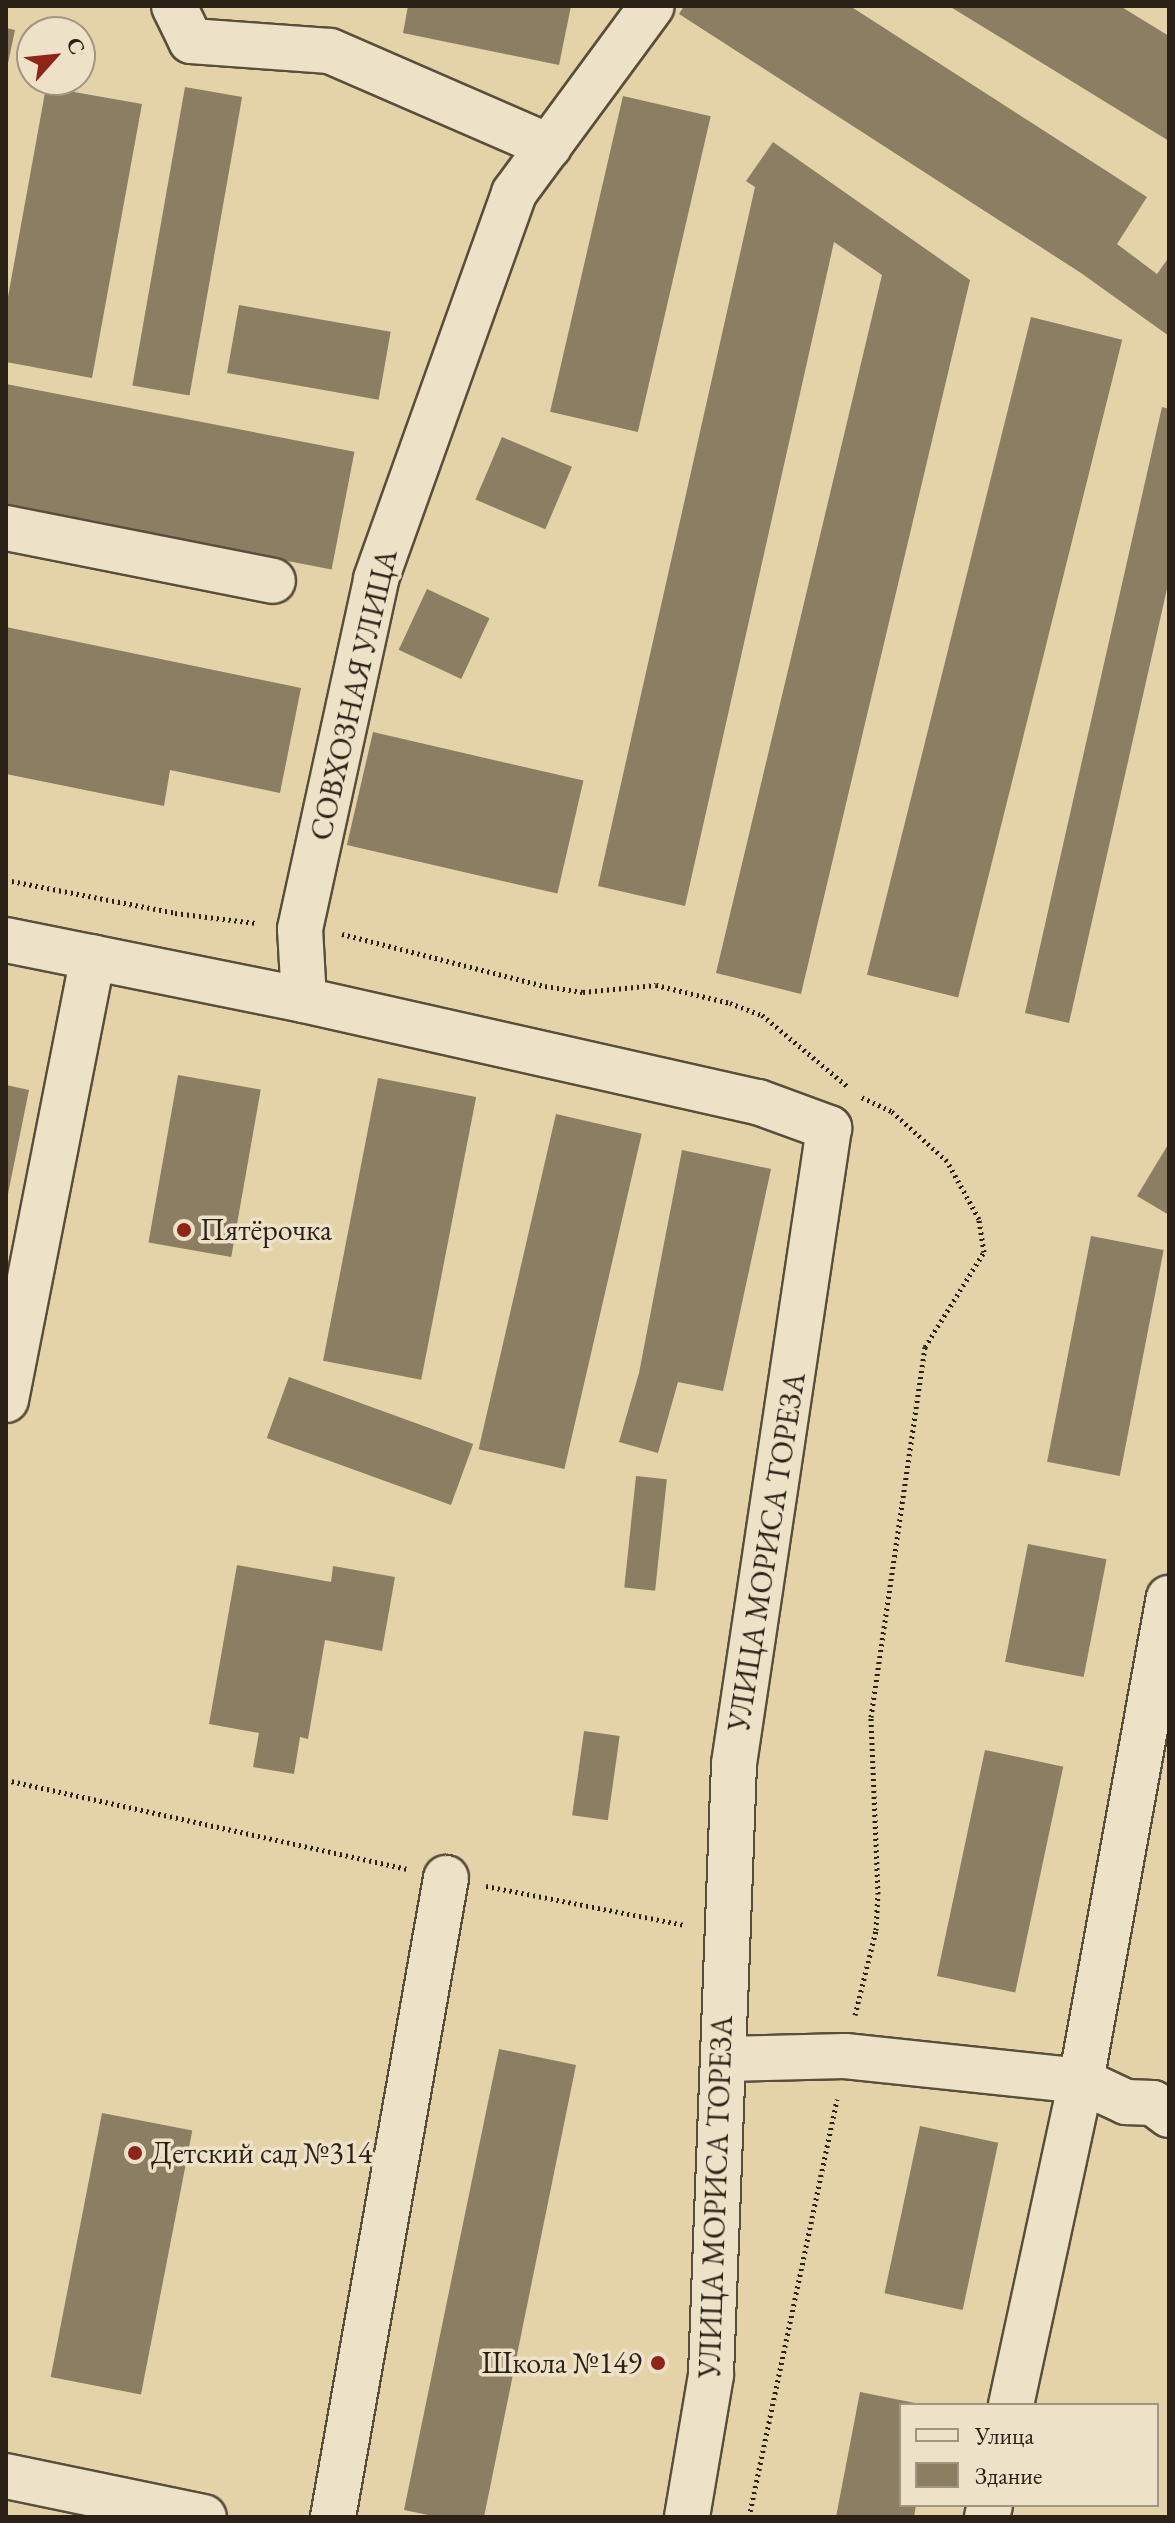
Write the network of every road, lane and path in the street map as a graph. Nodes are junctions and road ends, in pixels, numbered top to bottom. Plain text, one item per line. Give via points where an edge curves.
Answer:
1 (174, 6) edge
2 (652, 6) edge
3 (549, 146) junction
4 (6, 528) edge
5 (273, 581) dead end
6 (6, 880) edge
7 (300, 929) junction
8 (6, 940) edge
9 (93, 957) junction
10 (304, 1000) junction
11 (6, 1400) edge
12 (1169, 1598) edge
13 (6, 1780) edge
14 (446, 1878) junction
15 (725, 1933) junction
16 (845, 2056) junction
17 (726, 2059) junction
18 (1081, 2081) junction
19 (1169, 2115) edge
20 (1011, 2403) edge
21 (6, 2476) edge
22 (204, 2517) edge
23 (333, 2517) edge
24 (687, 2517) edge
25 (749, 2517) edge

1 - 3 street via 191,41 330,51
2 - 3 street, СОВХОЗНАЯ УЛИЦА
3 - 7 street, СОВХОЗНАЯ УЛИЦА via 514,193 376,579
4 - 5 street
6 - 7 path via 175,913
7 - 10 street, СОВХОЗНАЯ УЛИЦА
8 - 9 street
9 - 10 street
9 - 11 street
10 - 15 street, УЛИЦА МОРИСА ТОРЕЗА via 758,1102 829,1128 734,1764
12 - 18 street
13 - 14 path
14 - 15 path
14 - 23 street
15 - 17 street, УЛИЦА МОРИСА ТОРЕЗА
16 - 17 street
16 - 18 street
16 - 25 path
17 - 24 street, УЛИЦА МОРИСА ТОРЕЗА via 711,2375
18 - 19 street via 1126,2102 1153,2103
18 - 20 street
21 - 22 street

